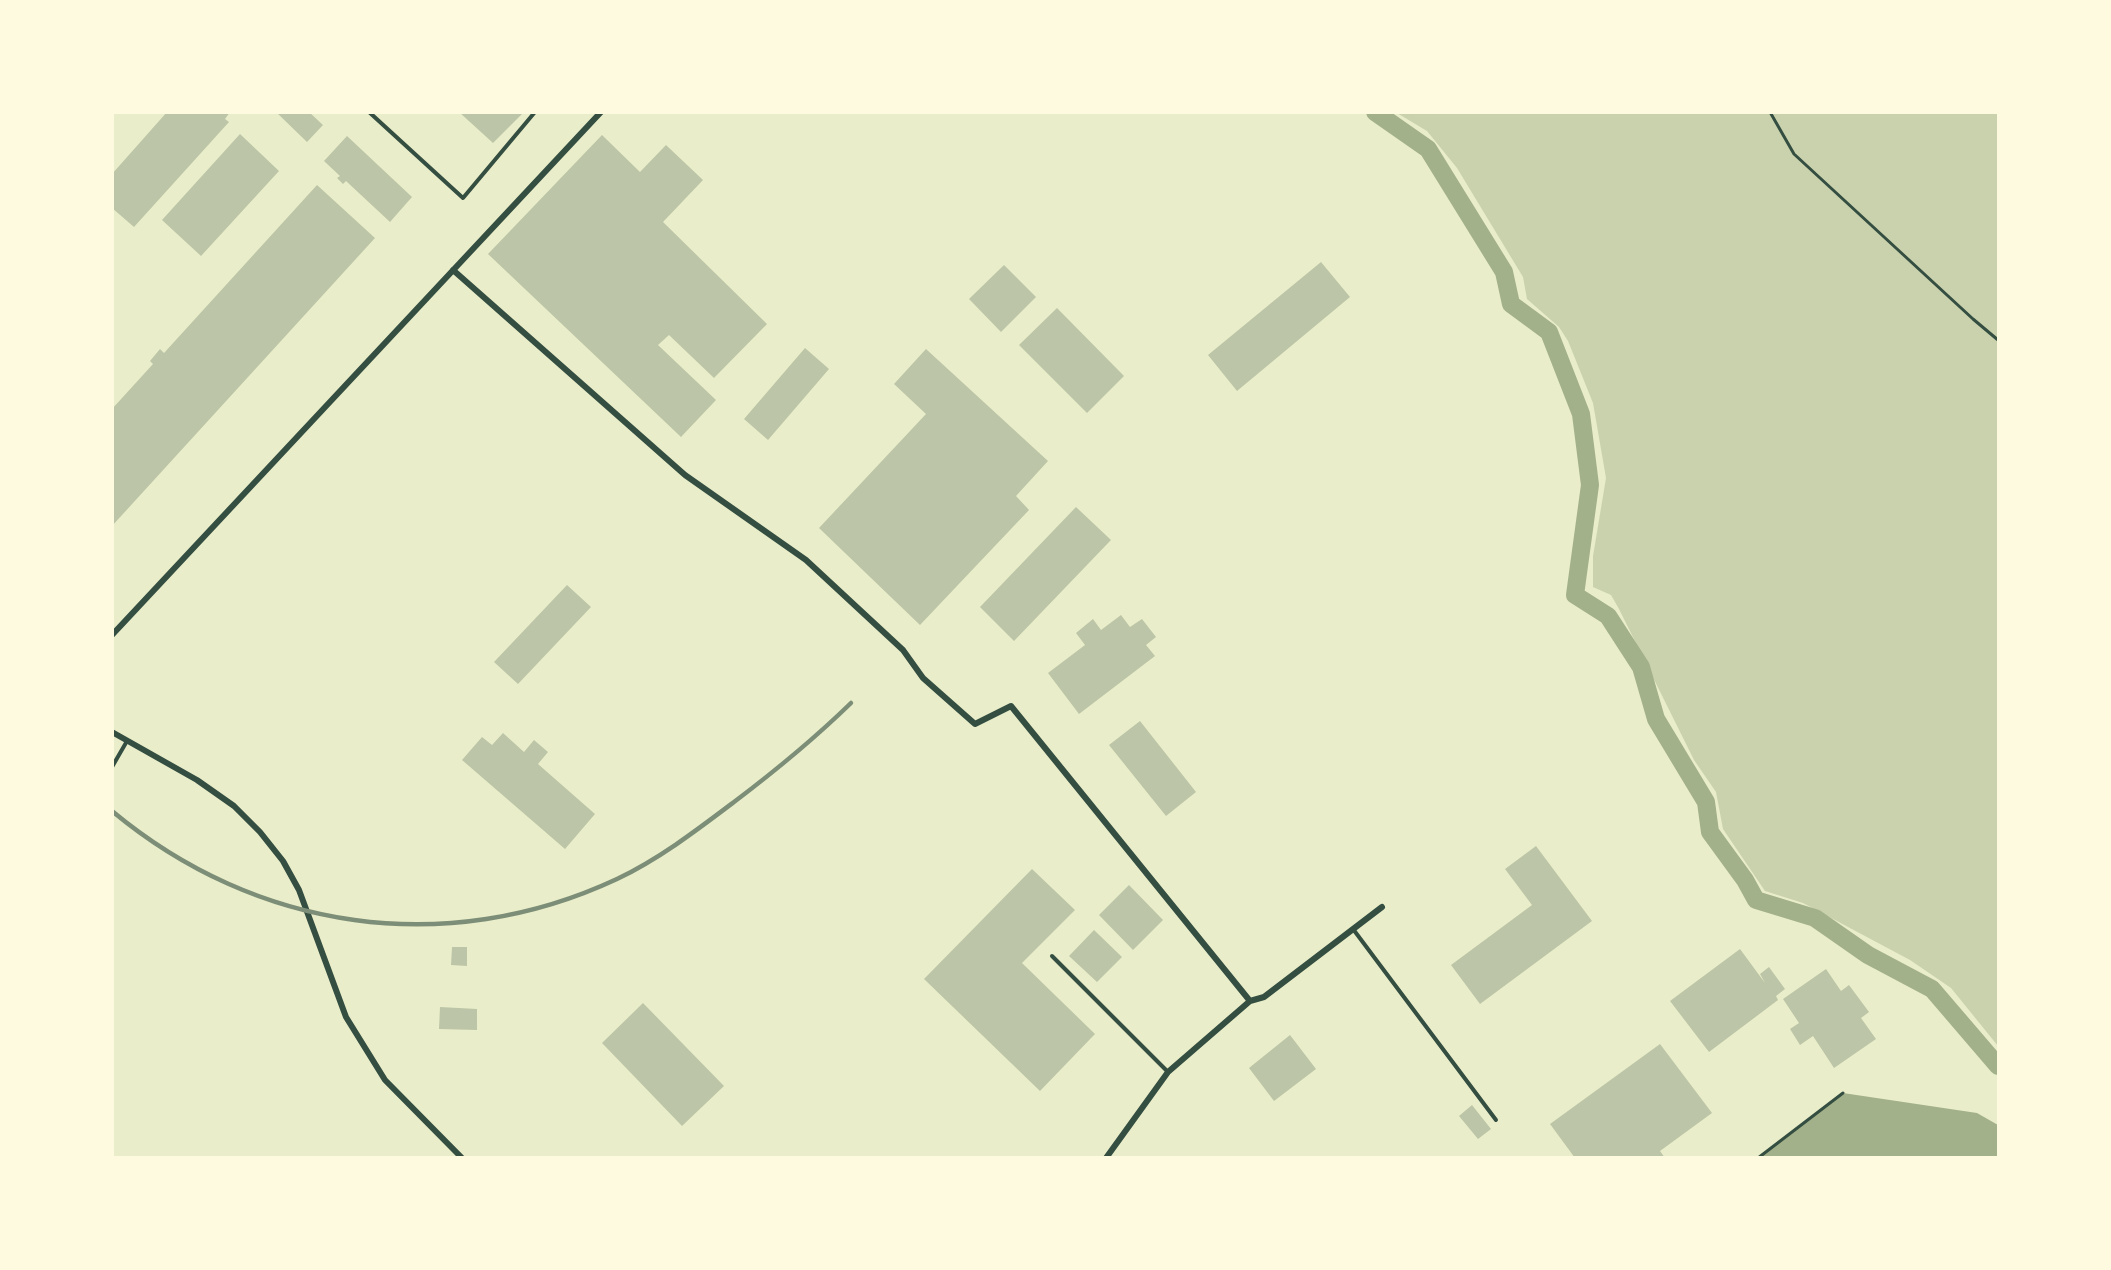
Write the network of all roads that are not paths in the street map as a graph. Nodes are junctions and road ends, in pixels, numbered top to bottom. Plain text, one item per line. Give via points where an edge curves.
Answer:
1 (369, 112) edge
2 (535, 112) edge
3 (601, 112) edge
4 (453, 270) junction
5 (112, 635) edge
6 (112, 732) edge
7 (127, 740) junction
8 (112, 767) edge
9 (1382, 907) dead end
10 (1353, 929) junction
11 (1053, 956) dead end
12 (1250, 1001) junction
13 (1168, 1072) junction
14 (1496, 1120) dead end
15 (462, 1158) edge
16 (1106, 1158) edge

1 - 2 lane via 463,198
3 - 4 street
4 - 5 street
4 - 12 street via 685,475 806,560 903,650 923,678 975,724 1011,706
6 - 7 street
7 - 8 lane
7 - 15 street via 197,780 234,806 260,832 299,890 346,1017 385,1080
9 - 10 street
10 - 12 street via 1264,997
10 - 14 lane
11 - 13 lane
12 - 13 street
13 - 16 street

